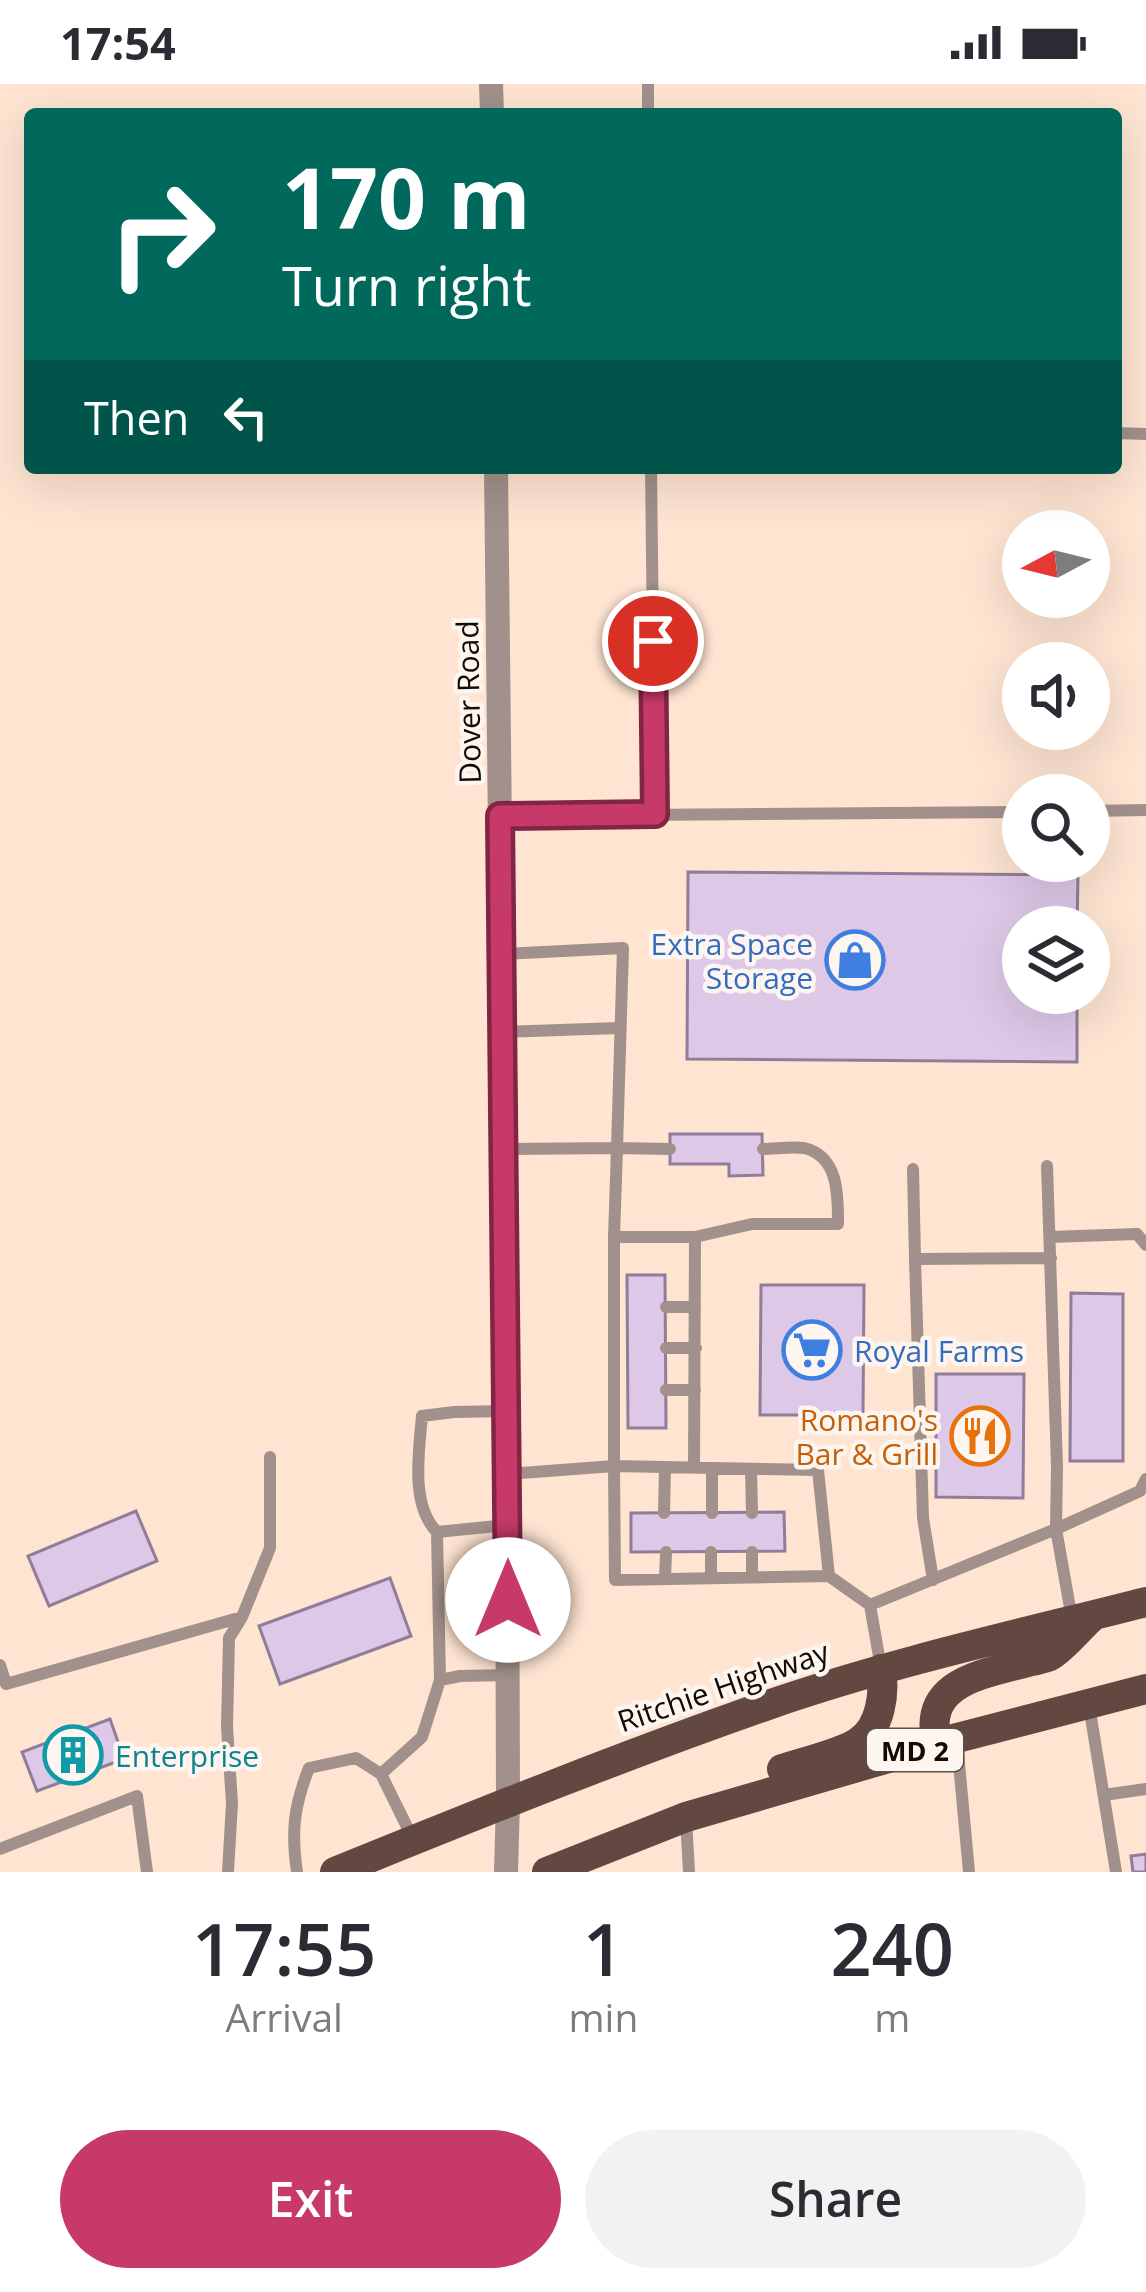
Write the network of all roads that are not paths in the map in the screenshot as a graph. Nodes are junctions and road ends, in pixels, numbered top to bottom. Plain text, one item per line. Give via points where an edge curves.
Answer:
1 (496, 474) edge
2 (651, 474) edge
3 (1146, 810) edge
4 (1110, 811) edge
5 (1002, 812) edge
6 (655, 814) junction
7 (500, 816) junction
8 (501, 954) junction
9 (620, 1028) junction
10 (502, 1032) junction
11 (617, 1148) junction
12 (504, 1149) junction
13 (670, 1149) dead end
14 (763, 1149) dead end
15 (1047, 1166) dead end
16 (913, 1169) dead end
17 (614, 1237) junction
18 (695, 1237) junction
19 (1050, 1237) junction
20 (1146, 1245) edge
21 (1051, 1258) junction
22 (915, 1259) junction
23 (666, 1307) dead end
24 (695, 1307) junction
25 (666, 1348) dead end
26 (695, 1348) junction
27 (666, 1390) dead end
28 (695, 1390) junction
29 (506, 1411) junction
30 (270, 1457) dead end
31 (614, 1466) junction
32 (665, 1467) junction
33 (694, 1468) junction
34 (712, 1468) junction
35 (752, 1468) junction
36 (507, 1474) junction
37 (1146, 1479) edge
38 (664, 1513) dead end
39 (712, 1513) dead end
40 (752, 1513) dead end
41 (507, 1525) junction
42 (1056, 1529) junction
43 (437, 1532) junction
44 (665, 1552) dead end
45 (711, 1552) dead end
46 (752, 1552) dead end
47 (829, 1576) junction
48 (752, 1577) junction
49 (665, 1578) junction
50 (711, 1578) junction
51 (933, 1580) junction
52 (1146, 1602) edge
53 (870, 1605) junction
54 (242, 1617) junction
55 (1082, 1618) junction
56 (0, 1665) edge
57 (881, 1669) junction
58 (508, 1676) junction
59 (440, 1680) junction
60 (1146, 1690) edge
61 (1089, 1704) junction
62 (947, 1741) junction
63 (381, 1774) junction
64 (1146, 1789) edge
65 (1104, 1795) junction
66 (508, 1802) junction
67 (686, 1817) junction
68 (414, 1840) junction
69 (0, 1849) edge
70 (583, 1865) edge
71 (147, 1872) edge
72 (228, 1872) edge
73 (297, 1872) edge
74 (334, 1872) edge
75 (506, 1872) edge
76 (547, 1872) edge
77 (689, 1872) edge
78 (969, 1872) edge
79 (1116, 1872) edge

1 - 7 street, Dover Road
2 - 6 lane
3 - 4 lane
5 - 6 lane
6 - 7 lane
7 - 8 street, Dover Road
8 - 9 lane via 622,949
8 - 10 street, Dover Road
9 - 10 lane
9 - 11 lane
10 - 12 street, Dover Road
11 - 12 lane
11 - 13 lane
11 - 17 lane
12 - 29 street, Dover Road
14 - 18 lane via 806,1148 826,1161 838,1188 838,1225 752,1224
15 - 19 lane
16 - 22 lane
17 - 18 lane
17 - 31 lane via 621,1308
18 - 24 lane
19 - 20 lane via 1137,1234
19 - 21 lane
21 - 22 lane
21 - 42 lane
22 - 51 lane via 923,1518
23 - 24 lane
24 - 26 lane
25 - 26 lane
26 - 28 lane
27 - 28 lane
28 - 33 lane
29 - 36 street, Dover Road
29 - 43 lane via 422,1416 418,1473 425,1520
30 - 54 lane via 270,1547
31 - 32 lane
31 - 36 lane
31 - 49 lane via 615,1580
32 - 33 lane
32 - 38 lane
33 - 34 lane
34 - 35 lane
34 - 39 lane
35 - 40 lane
35 - 47 lane via 818,1470
36 - 41 street, Dover Road
37 - 42 lane via 1140,1491
41 - 43 lane
41 - 58 street, Dover Road
42 - 51 lane
42 - 55 lane
43 - 59 lane
44 - 49 lane
45 - 50 lane
46 - 48 lane
47 - 48 lane
47 - 53 lane
48 - 50 lane
49 - 50 lane
51 - 53 lane
52 - 55 main road, Ritchie Highway
53 - 57 lane
54 - 56 lane via 6,1684
54 - 72 lane via 229,1638
55 - 57 main road, Ritchie Highway
55 - 62 main road via 1049,1656 964,1680 946,1693 933,1728
57 - 66 main road, Ritchie Highway
57 - 67 main road via 884,1691 861,1741 750,1781
58 - 59 lane
58 - 66 street, Dover Road
59 - 63 lane via 422,1737
60 - 61 main road, MD 2
61 - 62 main road, MD 2
61 - 65 lane
62 - 67 main road, MD 2
62 - 78 lane
63 - 68 lane
63 - 73 lane via 356,1758 309,1768 295,1803
64 - 65 lane
65 - 79 lane
66 - 68 main road, Ritchie Highway
66 - 75 street, Dover Road
67 - 70 main road, MD 2
67 - 77 lane
68 - 74 main road, Ritchie Highway
69 - 71 lane via 137,1796
70 - 76 main road, MD 2

